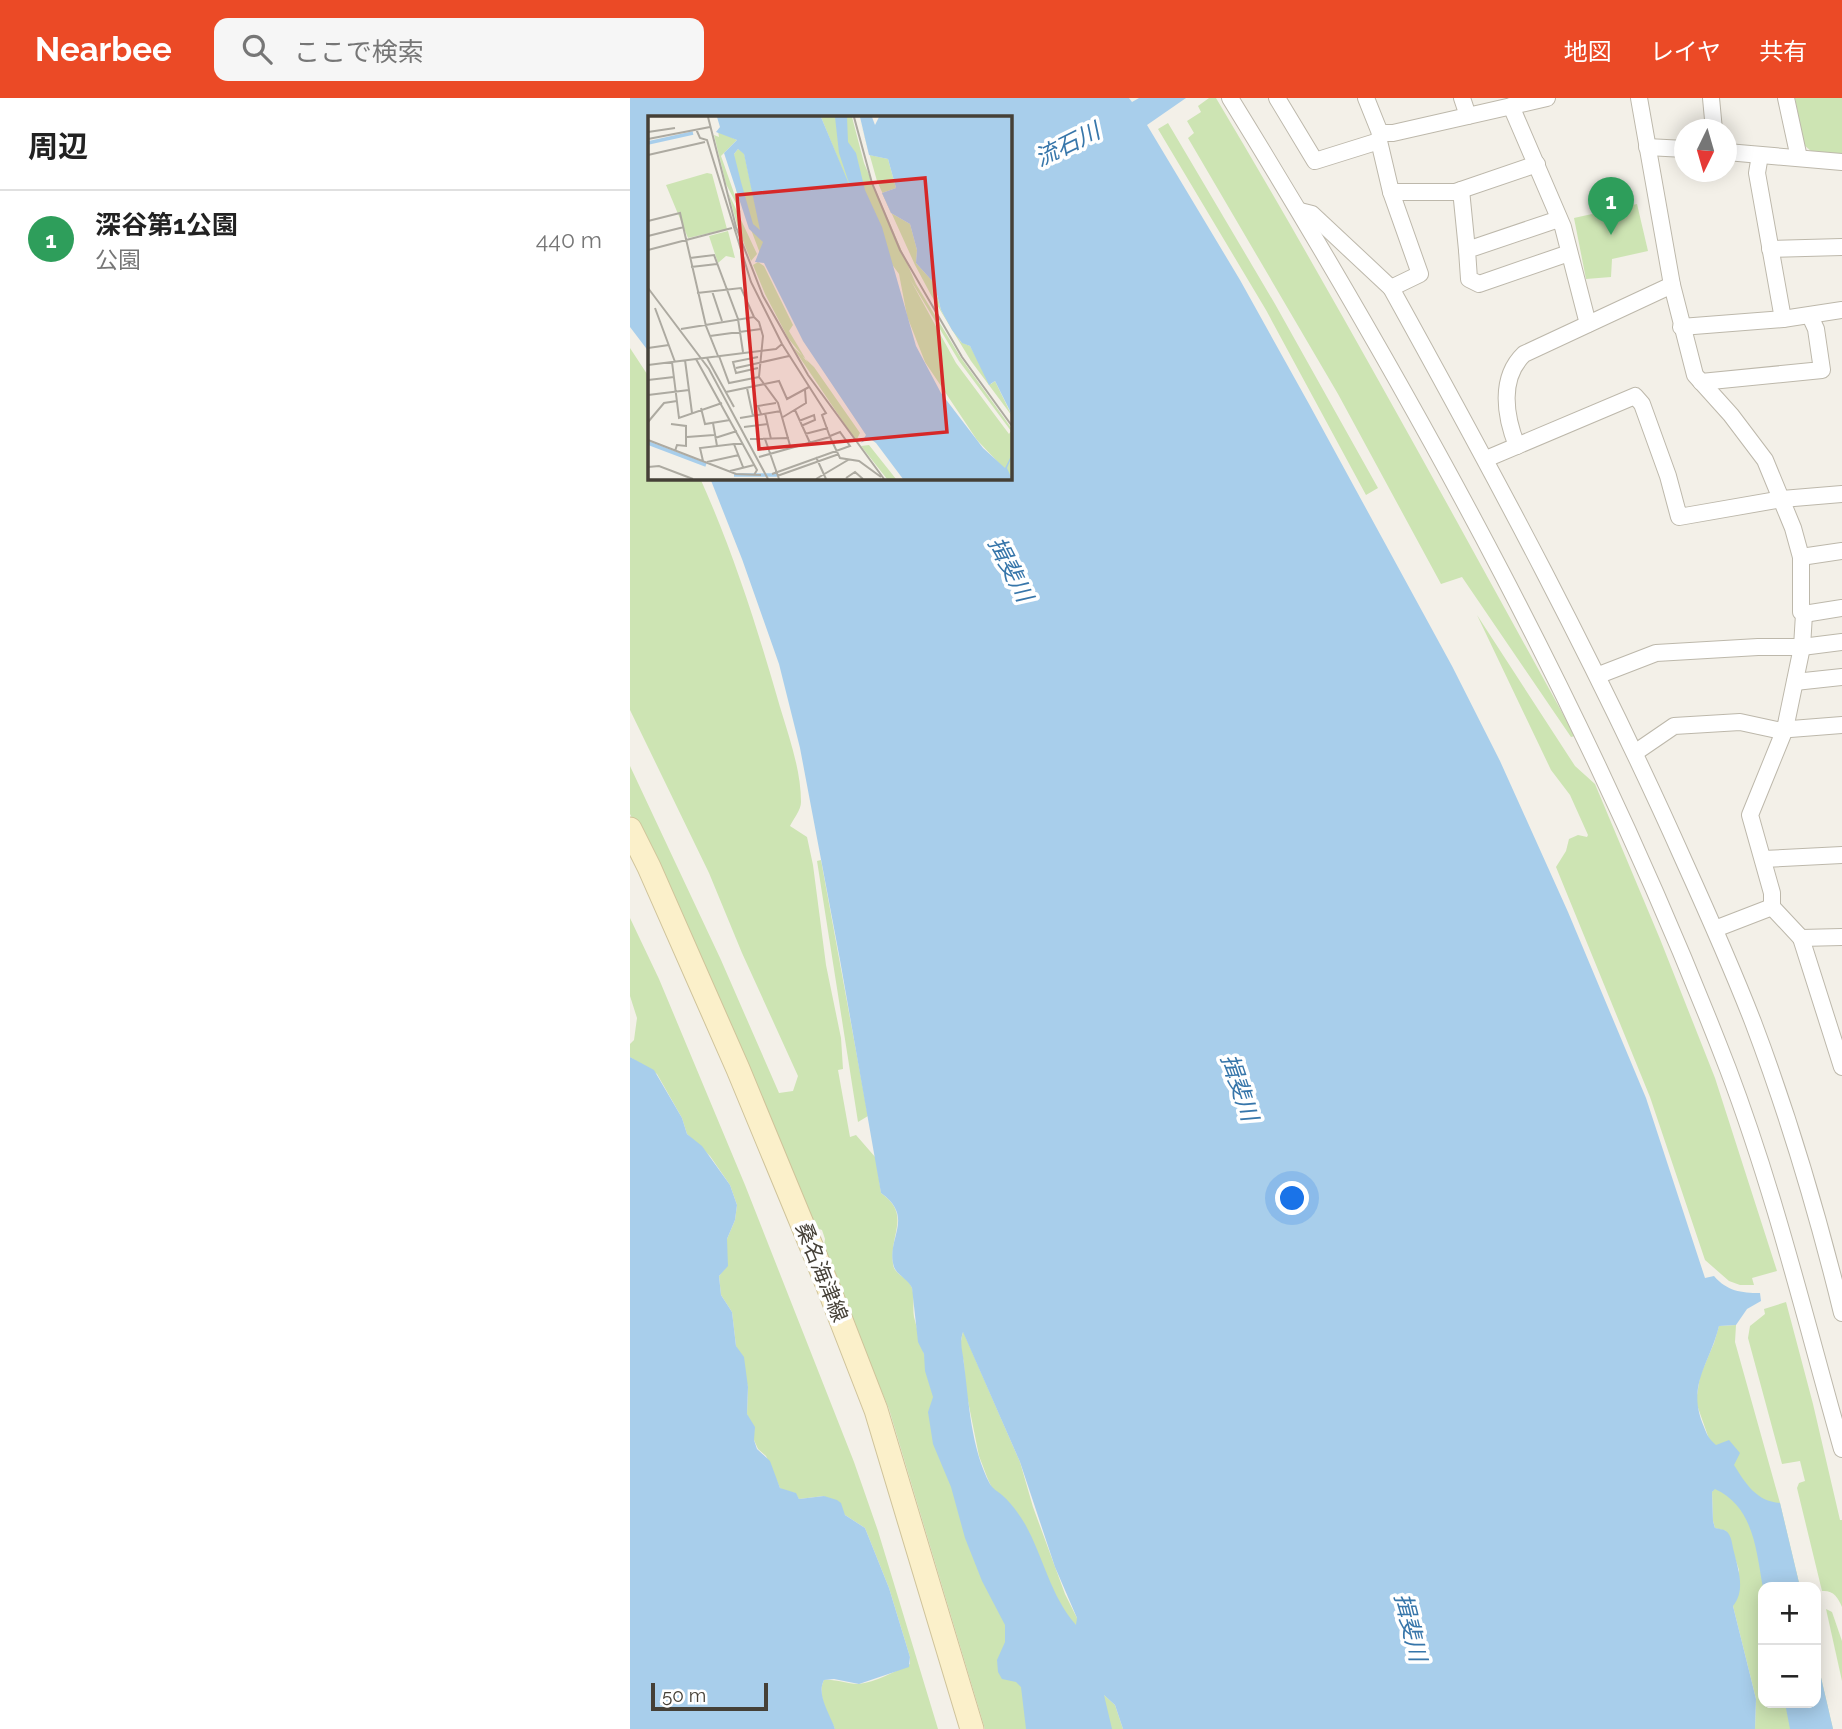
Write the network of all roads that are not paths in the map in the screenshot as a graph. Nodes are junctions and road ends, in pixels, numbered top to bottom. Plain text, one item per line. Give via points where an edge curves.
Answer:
1 (1230, 98) edge
2 (1277, 98) edge
3 (1366, 98) edge
4 (1462, 98) edge
5 (1547, 98) edge
6 (1639, 98) edge
7 (1711, 98) edge
8 (1786, 98) edge
9 (1511, 106) junction
10 (1468, 116) junction
11 (1713, 119) edge
12 (1379, 137) junction
13 (1647, 147) junction
14 (1674, 148) edge
15 (1737, 153) edge
16 (1760, 155) junction
17 (1799, 158) junction
18 (1842, 162) edge
19 (1537, 164) junction
20 (1461, 190) junction
21 (1391, 192) junction
22 (1300, 211) junction
23 (1559, 219) junction
24 (1842, 247) edge
25 (1770, 249) junction
26 (1467, 250) junction
27 (1569, 253) junction
28 (1672, 285) junction
29 (1391, 288) junction
30 (1842, 310) edge
31 (1810, 316) junction
32 (1783, 319) junction
33 (1588, 324) junction
34 (1681, 327) junction
35 (1701, 382) junction
36 (1517, 446) junction
37 (1486, 459) junction
38 (1842, 494) edge
39 (1782, 499) junction
40 (1842, 551) edge
41 (1801, 557) junction
42 (1842, 608) edge
43 (1804, 614) junction
44 (1842, 642) edge
45 (1802, 647) junction
46 (1599, 675) junction
47 (1842, 677) edge
48 (1795, 682) junction
49 (1842, 725) edge
50 (1785, 729) junction
51 (1636, 752) junction
52 (630, 829) edge
53 (1842, 855) edge
54 (1763, 859) junction
55 (1772, 907) junction
56 (1715, 929) junction
57 (1842, 937) edge
58 (1801, 938) junction
59 (1842, 1067) edge
60 (1842, 1313) edge
61 (1842, 1449) edge
62 (972, 1729) edge

1 - 22 street
2 - 12 street via 1315,161
3 - 12 street
4 - 10 street
5 - 9 street
6 - 13 street
7 - 11 street
8 - 17 street
9 - 10 street
9 - 19 street
10 - 12 street
12 - 21 street
13 - 14 street
13 - 28 street
15 - 16 street
16 - 17 street
16 - 25 street via 1757,173
17 - 18 street
19 - 20 street
19 - 23 street
20 - 21 street
20 - 26 street
21 - 29 street via 1420,274
22 - 29 street via 1312,214
22 - 61 street via 1486,542 1605,779 1741,1106 1782,1231
23 - 26 street
23 - 27 street
24 - 25 street
25 - 32 street
26 - 27 street via 1469,279 1479,284
27 - 33 street
28 - 33 street
28 - 34 street
29 - 37 street
30 - 31 street
31 - 32 street
31 - 35 street via 1822,370
32 - 34 street
33 - 36 street via 1524,354 1511,369 1507,422
34 - 35 street
35 - 39 street via 1765,460
36 - 37 street
36 - 39 street via 1635,396 1642,404 1679,517
37 - 46 street
38 - 39 street
39 - 41 street
40 - 41 street
41 - 43 street
42 - 43 street
43 - 45 street
44 - 45 street
45 - 46 street via 1656,653
45 - 48 street
46 - 51 street
47 - 48 street
48 - 50 street
49 - 50 street
50 - 51 street via 1740,722 1674,726
50 - 54 street via 1750,815
51 - 56 street
52 - 62 main road, 桑名海津線 via 738,1069 871,1397
53 - 54 street
54 - 55 street
55 - 56 street
55 - 58 street
56 - 60 street via 1757,1032 1802,1164
57 - 58 street
58 - 59 street

